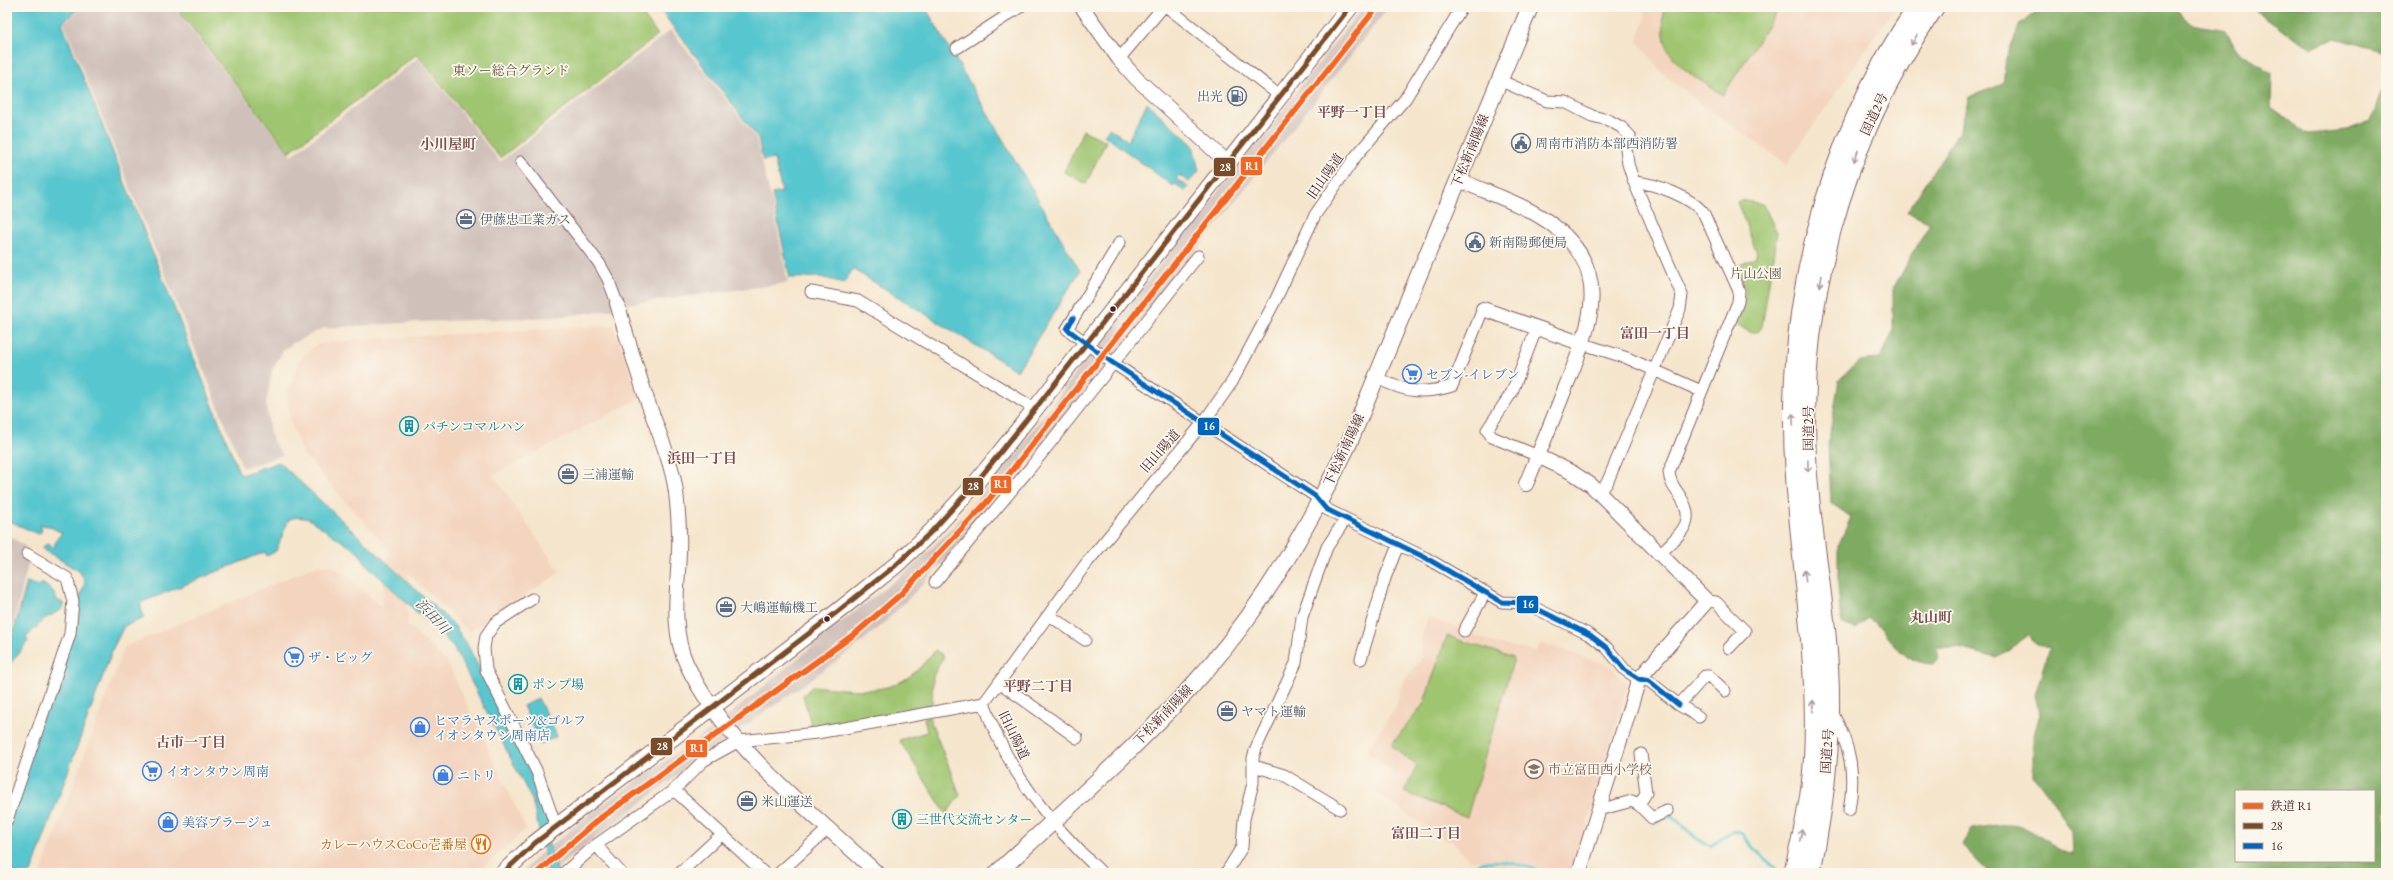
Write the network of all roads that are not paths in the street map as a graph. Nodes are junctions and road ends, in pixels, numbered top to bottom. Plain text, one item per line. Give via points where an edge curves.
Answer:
1 (1020, 7) edge
2 (1163, 7) edge
3 (1167, 7) edge
4 (1350, 7) edge
5 (1462, 7) edge
6 (1530, 7) edge
7 (1917, 7) edge
8 (1935, 7) edge
9 (1084, 8) edge
10 (1454, 12) edge
11 (957, 48) dead end
12 (1119, 59) junction
13 (1499, 80) junction
14 (1280, 96) junction
15 (521, 162) dead end
16 (1229, 164) junction
17 (1459, 180) junction
18 (1634, 182) junction
19 (1120, 242) dead end
20 (1198, 256) dead end
21 (811, 292) dead end
22 (616, 303) joint
23 (1483, 309) joint
24 (1537, 327) junction
25 (1087, 342) junction
26 (1583, 344) junction
27 (1114, 363) junction
28 (1655, 371) junction
29 (1376, 378) junction
30 (1701, 392) junction
31 (1035, 409) junction
32 (1203, 423) junction
33 (1538, 456) junction
34 (1526, 484) dead end
35 (1599, 493) junction
36 (1320, 502) junction
37 (1345, 520) junction
38 (1398, 545) junction
39 (1661, 553) junction
40 (27, 554) dead end
41 (935, 582) dead end
42 (1485, 593) junction
43 (532, 600) dead end
44 (1707, 601) junction
45 (1049, 615) junction
46 (1464, 631) dead end
47 (1085, 640) dead end
48 (1729, 648) dead end
49 (1360, 659) dead end
50 (1639, 679) junction
51 (1000, 683) junction
52 (1725, 691) dead end
53 (984, 703) junction
54 (1679, 705) junction
55 (713, 706) junction
56 (1830, 708) junction
57 (1699, 717) dead end
58 (1077, 738) dead end
59 (739, 740) junction
60 (1641, 754) dead end
61 (1254, 766) junction
62 (674, 790) junction
63 (1639, 804) junction
64 (1600, 806) junction
65 (1340, 809) dead end
66 (1849, 810) dead end
67 (1667, 811) dead end
68 (7, 820) edge
69 (1053, 821) junction
70 (829, 828) junction
71 (549, 832) junction
72 (721, 835) junction
73 (596, 845) junction
74 (1584, 869) edge
75 (503, 873) edge
76 (564, 873) edge
77 (621, 873) edge
78 (680, 873) edge
79 (764, 873) edge
80 (779, 873) edge
81 (877, 873) edge
82 (997, 873) edge
83 (1102, 873) edge
84 (1226, 873) edge
85 (1793, 873) edge
86 (1811, 873) edge

1 - 11 street
2 - 12 street
3 - 14 street
4 - 14 main road
5 - 10 street, 旧山陽道
6 - 13 main road, 下松新南陽線
85 -> 7 highway, 国道2号 via 1807,809 1813,759 1813,704 1807,604 1794,476 1792,407 1798,331 1810,252 1827,192 1875,78
8 -> 56 highway, 国道2号 via 1888,84 1859,146 1840,200 1824,258 1812,332 1807,404 1808,474
9 - 12 street
10 - 32 street, 旧山陽道 via 1408,95 1356,156 1315,215 1256,339 1232,382
12 - 16 street via 1168,109
13 - 17 main road, 下松新南陽線
13 - 18 street via 1547,101 1564,102 1621,127 1630,136 1626,148
14 - 16 main road
15 - 22 street via 599,263 608,279
16 - 25 main road
17 - 26 street via 1529,211 1553,225 1584,257 1592,294 1591,313
17 - 29 main road, 下松新南陽線
18 - 28 street via 1682,295 1680,309
18 - 30 street via 1645,183 1698,206 1739,291 1738,302
19 - 25 street via 1067,329
20 - 27 street
21 - 31 street via 858,301
22 - 55 street via 658,425 676,491 679,549 675,617 681,647 696,682
23 - 24 street
23 - 29 street via 1452,386 1435,391 1413,392
24 - 26 street
24 - 33 street via 1512,392 1487,430 1492,437
25 - 27 street
25 - 31 main road
26 - 28 street via 1627,358
26 - 33 street
27 - 32 street
27 - 41 street
28 - 30 street
28 - 35 street via 1607,483
29 - 36 main road, 下松新南陽線
30 - 39 street via 1669,472 1670,482 1688,509 1689,516 1678,535
31 - 55 main road via 975,484 916,546 837,612
32 - 36 street via 1315,496
32 - 45 street, 旧山陽道 via 1116,526
33 - 34 street
33 - 35 street via 1573,473
35 - 39 street
36 - 37 street via 1326,509
36 - 69 main road, 下松新南陽線 via 1272,583 1208,668 1146,733
37 - 38 street
37 - 61 street via 1327,547 1302,617 1296,663 1256,748
38 - 42 street
38 - 49 street
39 - 44 street
40 - 68 street via 67,578 73,601 70,634
42 - 46 street
42 - 50 street via 1502,602 1525,603 1590,635 1607,648 1625,670
43 - 71 street via 495,623 486,636 484,648 486,670 537,772
44 - 48 street via 1716,602 1745,630
44 - 50 street
45 - 47 street
45 - 51 street, 旧山陽道
50 - 54 street via 1649,682
50 - 64 street
51 - 53 street, 旧山陽道
51 - 58 street
52 - 54 street via 1709,676 1705,676
53 - 59 street via 817,733
53 - 69 street, 旧山陽道 via 1005,754 1035,800
54 - 57 street
55 - 59 street
55 - 71 main road
56 - 66 street via 1841,729 1852,761 1852,795
56 - 86 highway, 国道2号 via 1822,817
59 - 62 street via 703,761
59 - 70 street via 758,763
60 - 63 street via 1646,793
61 - 65 street via 1284,775
61 - 84 street via 1253,784 1244,819 1242,847
62 - 72 street
62 - 73 street
63 - 64 street via 1632,801 1606,808
63 - 67 street via 1652,818
64 - 74 street
69 - 82 main road, 下松新南陽線
69 - 83 street, 旧山陽道
70 - 80 street
70 - 81 street
71 - 75 main road
72 - 78 street
72 - 79 street
73 - 76 street
73 - 77 street

